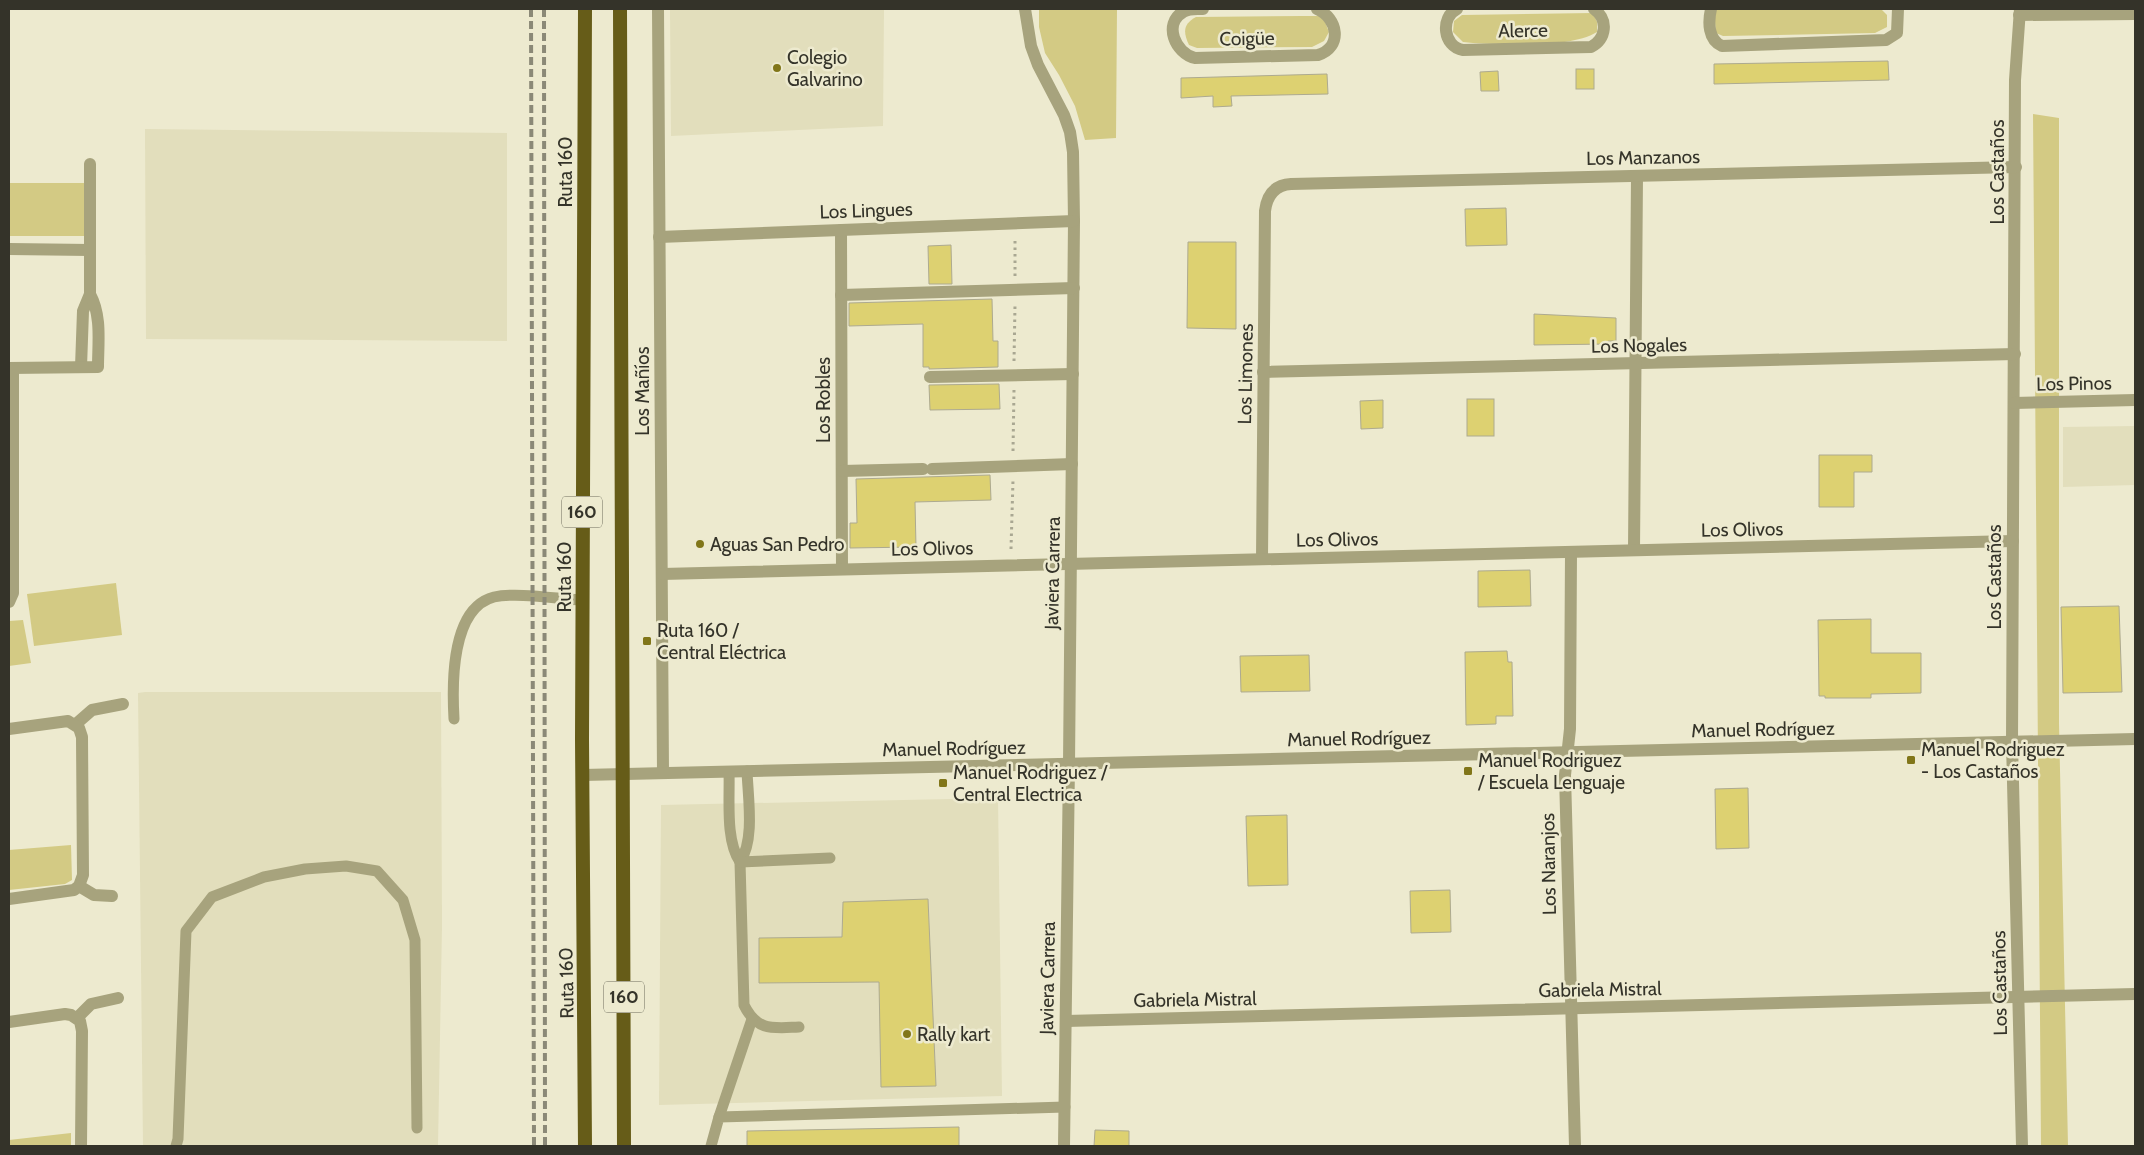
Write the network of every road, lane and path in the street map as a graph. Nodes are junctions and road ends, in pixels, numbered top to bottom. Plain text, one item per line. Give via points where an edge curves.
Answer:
1 (585, 9) edge
2 (620, 9) edge
3 (658, 9) edge
4 (1025, 9) edge
5 (1203, 9) edge
6 (1317, 9) edge
7 (1457, 9) edge
8 (1594, 9) edge
9 (1711, 9) edge
10 (1898, 9) edge
11 (2019, 12) edge
12 (2135, 14) edge
13 (90, 164) dead end
14 (2016, 167) junction
15 (1637, 176) junction
16 (1273, 191) joint
17 (1074, 221) junction
18 (841, 230) junction
19 (659, 237) junction
20 (9, 249) edge
21 (90, 250) junction
22 (1074, 288) junction
23 (90, 294) junction
24 (841, 295) junction
25 (2014, 354) junction
26 (1636, 364) junction
27 (81, 367) junction
28 (11, 368) edge
29 (1263, 372) junction
30 (1073, 374) junction
31 (930, 377) dead end
32 (2135, 400) edge
33 (2014, 403) junction
34 (1072, 464) junction
35 (842, 471) junction
36 (11, 474) edge
37 (11, 503) edge
38 (2013, 541) junction
39 (1634, 550) junction
40 (1571, 552) junction
41 (1262, 560) junction
42 (1071, 564) junction
43 (842, 569) junction
44 (662, 574) junction
45 (582, 600) junction
46 (9, 602) edge
47 (123, 704) dead end
48 (454, 719) dead end
49 (76, 724) junction
50 (9, 729) edge
51 (2135, 739) edge
52 (2012, 742) junction
53 (1567, 752) junction
54 (1068, 764) junction
55 (747, 771) junction
56 (729, 772) junction
57 (663, 773) junction
58 (623, 774) junction
59 (583, 775) junction
60 (830, 858) dead end
61 (740, 862) junction
62 (79, 886) junction
63 (112, 896) dead end
64 (9, 899) edge
65 (2135, 994) edge
66 (2018, 997) junction
67 (118, 998) dead end
68 (1570, 1008) junction
69 (77, 1018) junction
70 (752, 1019) junction
71 (1066, 1021) junction
72 (9, 1022) edge
73 (800, 1027) dead end
74 (1065, 1106) junction
75 (719, 1117) junction
76 (417, 1128) dead end
77 (81, 1146) edge
78 (176, 1146) edge
79 (586, 1146) edge
80 (624, 1146) edge
81 (711, 1146) edge
82 (1064, 1146) edge
83 (1575, 1146) edge
84 (2022, 1146) edge

1 - 45 highway, Ruta 160 / 160
2 - 58 highway, 160
3 - 19 street, Los Mañíos
4 - 17 street, Javiera Carrera via 1038,66 1070,132
5 - 6 street, Coigüe via 1184,11 1174,25 1176,44 1184,54 1195,58 1324,53 1332,45 1336,33 1330,17
7 - 8 street, Alerce via 1448,19 1446,36 1451,45 1463,50 1591,47 1601,39 1604,28 1602,16
9 - 10 street via 1711,35 1722,46 1886,40 1897,33
11 - 12 street
11 - 14 street, Los Castaños via 2015,80
13 - 21 street
14 - 15 street, Los Manzanos
14 - 25 street, Los Castaños
15 - 16 street, Los Manzanos via 1284,184
15 - 26 street
16 - 29 street, Los Limones via 1265,211
17 - 18 street, Los Lingues
17 - 22 street, Javiera Carrera
18 - 19 street, Los Lingues
18 - 24 street, Los Robles
19 - 44 street, Los Mañíos
20 - 21 street
21 - 23 street
22 - 24 street
22 - 30 street, Javiera Carrera
23 - 27 street via 82,317
23 - 27 street via 98,316 98,367
24 - 35 street, Los Robles
25 - 26 street, Los Nogales
25 - 33 street, Los Castaños
26 - 29 street, Los Nogales
26 - 39 street
27 - 28 street
28 - 36 street
29 - 41 street, Los Limones
30 - 31 street
30 - 34 street, Javiera Carrera
32 - 33 street, Los Pinos
33 - 38 street, Los Castaños
34 - 35 street
34 - 42 street, Javiera Carrera
35 - 43 street, Los Robles
36 - 37 street
37 - 46 street via 13,593
38 - 39 street, Los Olivos
38 - 52 street, Los Castaños
39 - 40 street, Los Olivos
40 - 41 street, Los Olivos
40 - 53 street, Los Naranjos via 1570,729
41 - 42 street, Los Olivos
42 - 43 street, Los Olivos
42 - 54 street, Javiera Carrera
43 - 44 street, Los Olivos
44 - 57 street, Los Mañíos
45 - 48 lane via 503,596 487,599 472,611 457,650 452,696
45 - 59 highway, Ruta 160 / 160
47 - 49 street via 92,710
49 - 50 street via 64,722
49 - 62 street via 82,737 83,875
51 - 52 street, Manuel Rodríguez
52 - 53 street, Manuel Rodríguez
52 - 66 street, Los Castaños
53 - 54 street, Manuel Rodríguez
53 - 68 street, Los Naranjos
54 - 55 street, Manuel Rodríguez
54 - 71 street, Javiera Carrera
55 - 56 street, Manuel Rodríguez
55 - 61 lane via 749,839
56 - 57 street, Manuel Rodríguez
56 - 61 lane via 731,839
57 - 58 street, Manuel Rodríguez
58 - 59 street, Manuel Rodríguez
58 - 80 highway, 160
59 - 79 highway, Ruta 160 / 160
60 - 61 lane
61 - 70 lane via 743,997
62 - 63 street via 94,895
62 - 64 street via 68,892
65 - 66 street, Gabriela Mistral
66 - 68 street, Gabriela Mistral
66 - 84 street, Los Castaños
67 - 69 street via 91,1004
68 - 71 street, Gabriela Mistral
68 - 83 street, Los Naranjos
69 - 72 street via 65,1014
69 - 77 street via 82,1026
70 - 73 lane via 767,1027
70 - 75 lane
71 - 74 street, Javiera Carrera
74 - 75 lane
74 - 82 street, Javiera Carrera
75 - 81 lane
76 - 78 lane via 415,940 403,900 377,871 346,866 304,868 264,877 212,897 186,931

